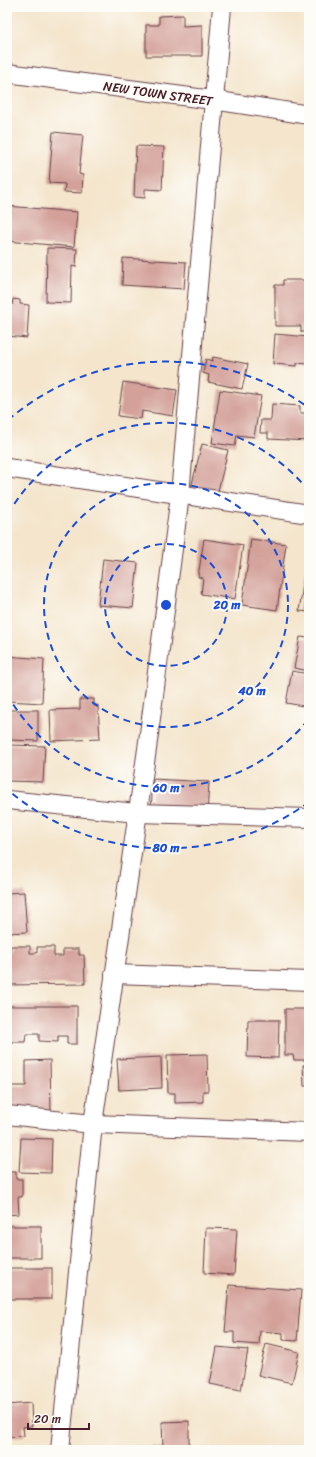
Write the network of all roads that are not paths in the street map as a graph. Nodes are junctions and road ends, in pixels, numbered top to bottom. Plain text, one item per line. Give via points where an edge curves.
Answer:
1 (222, 7) edge
2 (7, 73) edge
3 (213, 100) junction
4 (309, 115) edge
5 (7, 468) edge
6 (180, 495) junction
7 (309, 514) edge
8 (7, 800) edge
9 (136, 813) junction
10 (309, 818) edge
11 (114, 974) junction
12 (309, 981) edge
13 (7, 1115) edge
14 (93, 1124) junction
15 (309, 1132) edge
16 (60, 1450) edge

1 - 3 street
2 - 3 street, NEW TOWN STREET
3 - 4 street, NEW TOWN STREET
3 - 6 street
5 - 6 street
6 - 7 street
6 - 9 street via 147,749
8 - 9 street
9 - 10 street
9 - 11 street
11 - 12 street
11 - 14 street
13 - 14 street
14 - 15 street
14 - 16 street

